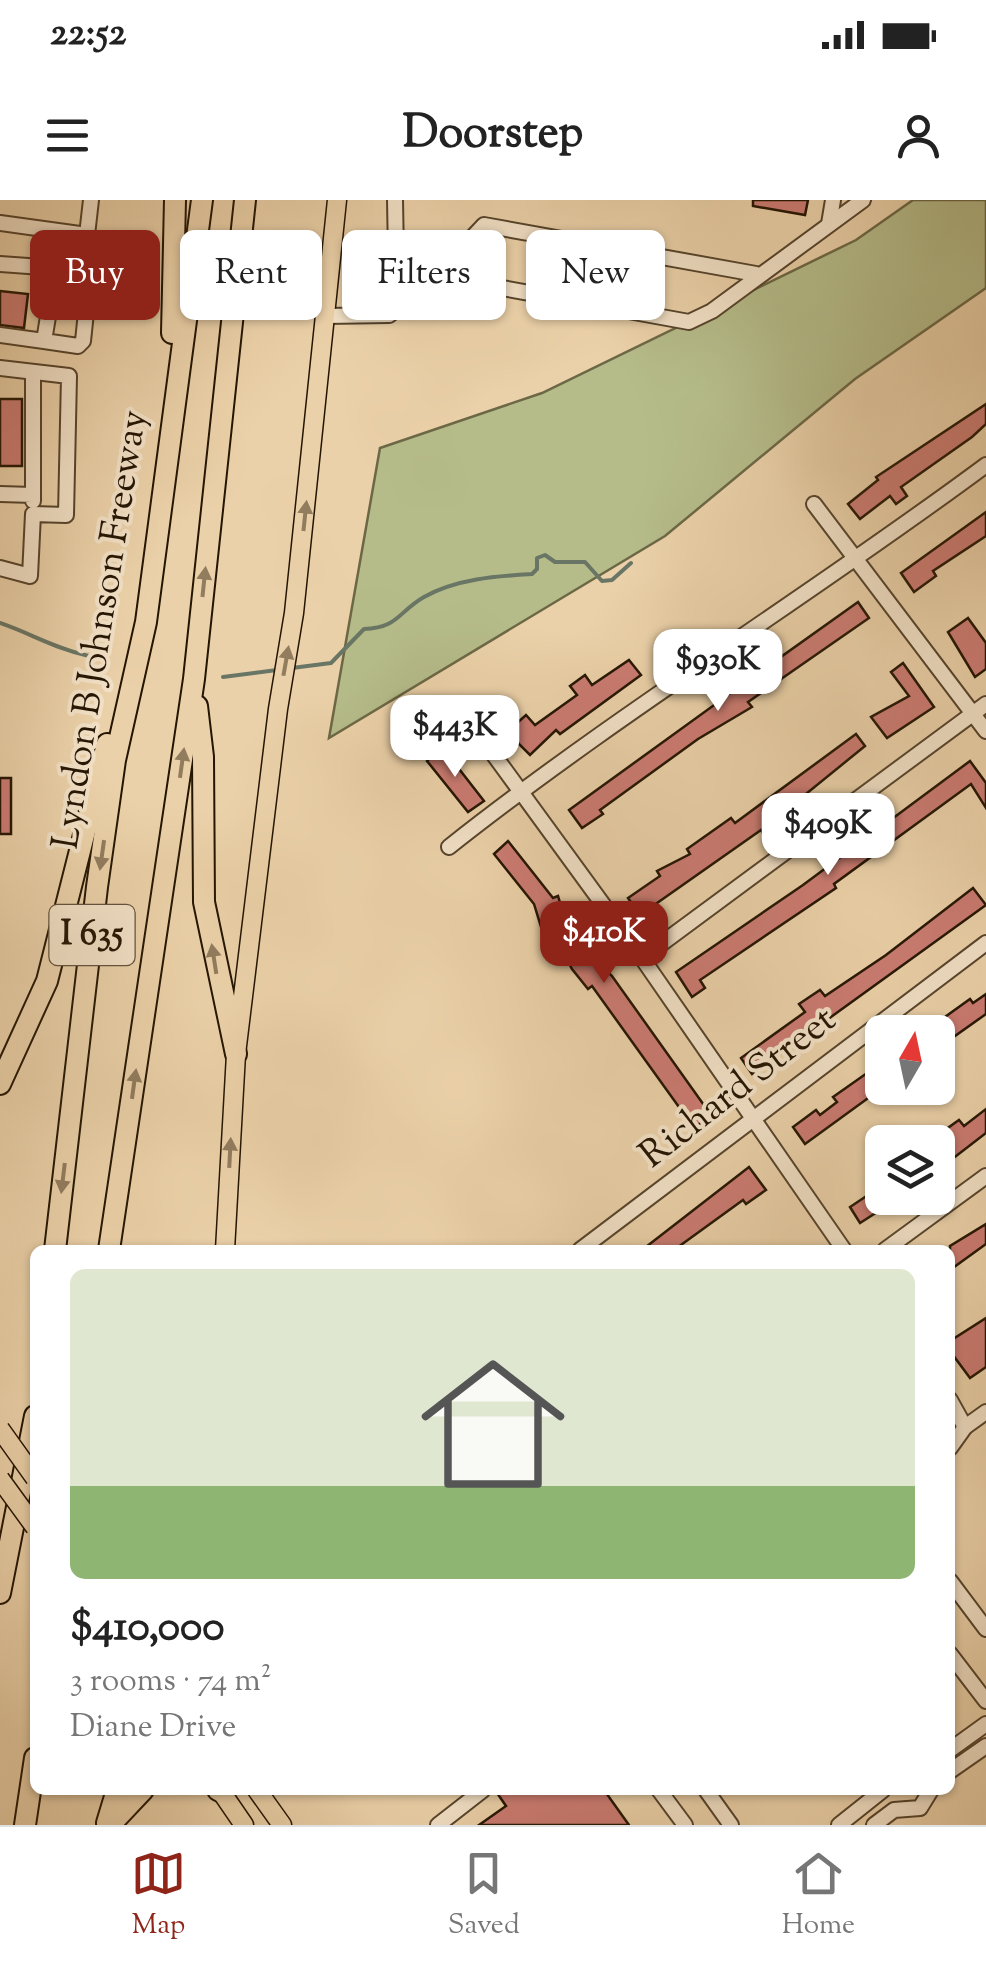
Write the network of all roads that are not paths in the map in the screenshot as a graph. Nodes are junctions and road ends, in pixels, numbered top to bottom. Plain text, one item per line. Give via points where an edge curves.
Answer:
1 (91, 200) edge
2 (175, 200) edge
3 (202, 200) edge
4 (245, 200) edge
5 (337, 200) edge
6 (395, 200) edge
7 (833, 200) edge
8 (863, 200) edge
9 (0, 223) edge
10 (830, 224) junction
11 (48, 230) edge
12 (87, 230) edge
13 (396, 230) edge
14 (479, 230) edge
15 (0, 264) edge
16 (30, 266) edge
17 (756, 274) junction
18 (506, 289) edge
19 (325, 316) junction
20 (342, 316) edge
21 (47, 320) edge
22 (85, 320) edge
23 (0, 335) edge
24 (44, 340) junction
25 (0, 368) edge
26 (33, 372) junction
27 (172, 414) junction
28 (986, 465) edge
29 (0, 494) edge
30 (33, 494) junction
31 (814, 504) dead end
32 (33, 514) junction
33 (855, 559) junction
34 (0, 568) edge
35 (146, 622) junction
36 (194, 679) junction
37 (980, 708) edge
38 (467, 718) dead end
39 (986, 730) edge
40 (518, 792) junction
41 (449, 848) dead end
42 (986, 944) edge
43 (642, 958) junction
44 (236, 1054) junction
45 (0, 1084) edge
46 (753, 1116) junction
47 (986, 1176) edge
48 (55, 1245) edge
49 (110, 1245) edge
50 (225, 1245) edge
51 (586, 1245) edge
52 (841, 1245) edge
53 (892, 1245) edge
54 (955, 1408) edge
55 (986, 1412) edge
56 (966, 1427) junction
57 (0, 1428) edge
58 (30, 1441) edge
59 (955, 1441) edge
60 (30, 1471) edge
61 (0, 1479) edge
62 (30, 1520) edge
63 (955, 1588) edge
64 (0, 1593) edge
65 (986, 1629) edge
66 (955, 1661) edge
67 (986, 1701) edge
68 (986, 1724) edge
69 (955, 1746) edge
70 (986, 1746) edge
71 (955, 1768) edge
72 (30, 1792) edge
73 (116, 1795) edge
74 (138, 1795) edge
75 (222, 1795) edge
76 (261, 1795) edge
77 (477, 1795) edge
78 (663, 1795) edge
79 (709, 1795) edge
80 (877, 1795) edge
81 (885, 1795) edge
82 (927, 1795) edge
83 (894, 1810) junction
84 (236, 1822) edge
85 (726, 1823) edge
86 (25, 1825) edge
87 (108, 1825) edge
88 (282, 1825) edge
89 (438, 1825) edge
90 (685, 1825) edge
91 (839, 1825) edge
92 (874, 1825) edge

1 - 12 street
2 - 27 highway
3 - 27 highway, Lyndon B Johnson Freeway / I 635
36 -> 4 highway, I 635
5 - 19 main road
6 - 13 street
7 - 10 street
8 - 10 street
9 - 11 street
10 - 17 street
14 - 17 street via 484,225
15 - 16 street
17 - 18 street via 689,322
19 - 20 street
44 -> 19 main road
21 - 24 street
22 - 24 street via 78,346
23 - 24 street
25 - 26 street
26 - 30 street
26 - 32 street via 69,376 66,515
27 - 35 highway, Lyndon B Johnson Freeway / I 635
28 - 33 street
29 - 30 street
30 - 32 street
31 - 33 street
32 - 34 street via 30,576
33 - 37 street
33 - 40 street
35 - 45 highway via 104,754 47,981
35 -> 48 highway, Lyndon B Johnson Freeway / I 635 via 116,760
44 -> 36 highway via 204,902 203,757
49 -> 36 highway, I 635
37 - 39 street
37 - 43 street
38 - 40 street
40 - 41 street
40 - 43 street
42 - 46 street, Richard Street
43 - 46 street
50 -> 44 main road
46 - 51 street, Richard Street
46 - 52 street
47 - 53 street
54 - 56 street
55 - 56 street
56 - 59 street
57 - 60 main road, bridge
58 - 64 highway
61 - 62 main road, bridge
63 - 65 street
66 - 67 street
68 - 69 street
70 - 71 street
72 - 86 highway
73 - 87 highway
74 - 87 highway
75 - 84 main road
76 - 88 main road
77 - 89 street
78 - 90 street
79 - 85 street
80 - 91 street
81 - 83 street
82 - 83 street via 920,1808
83 - 92 street

